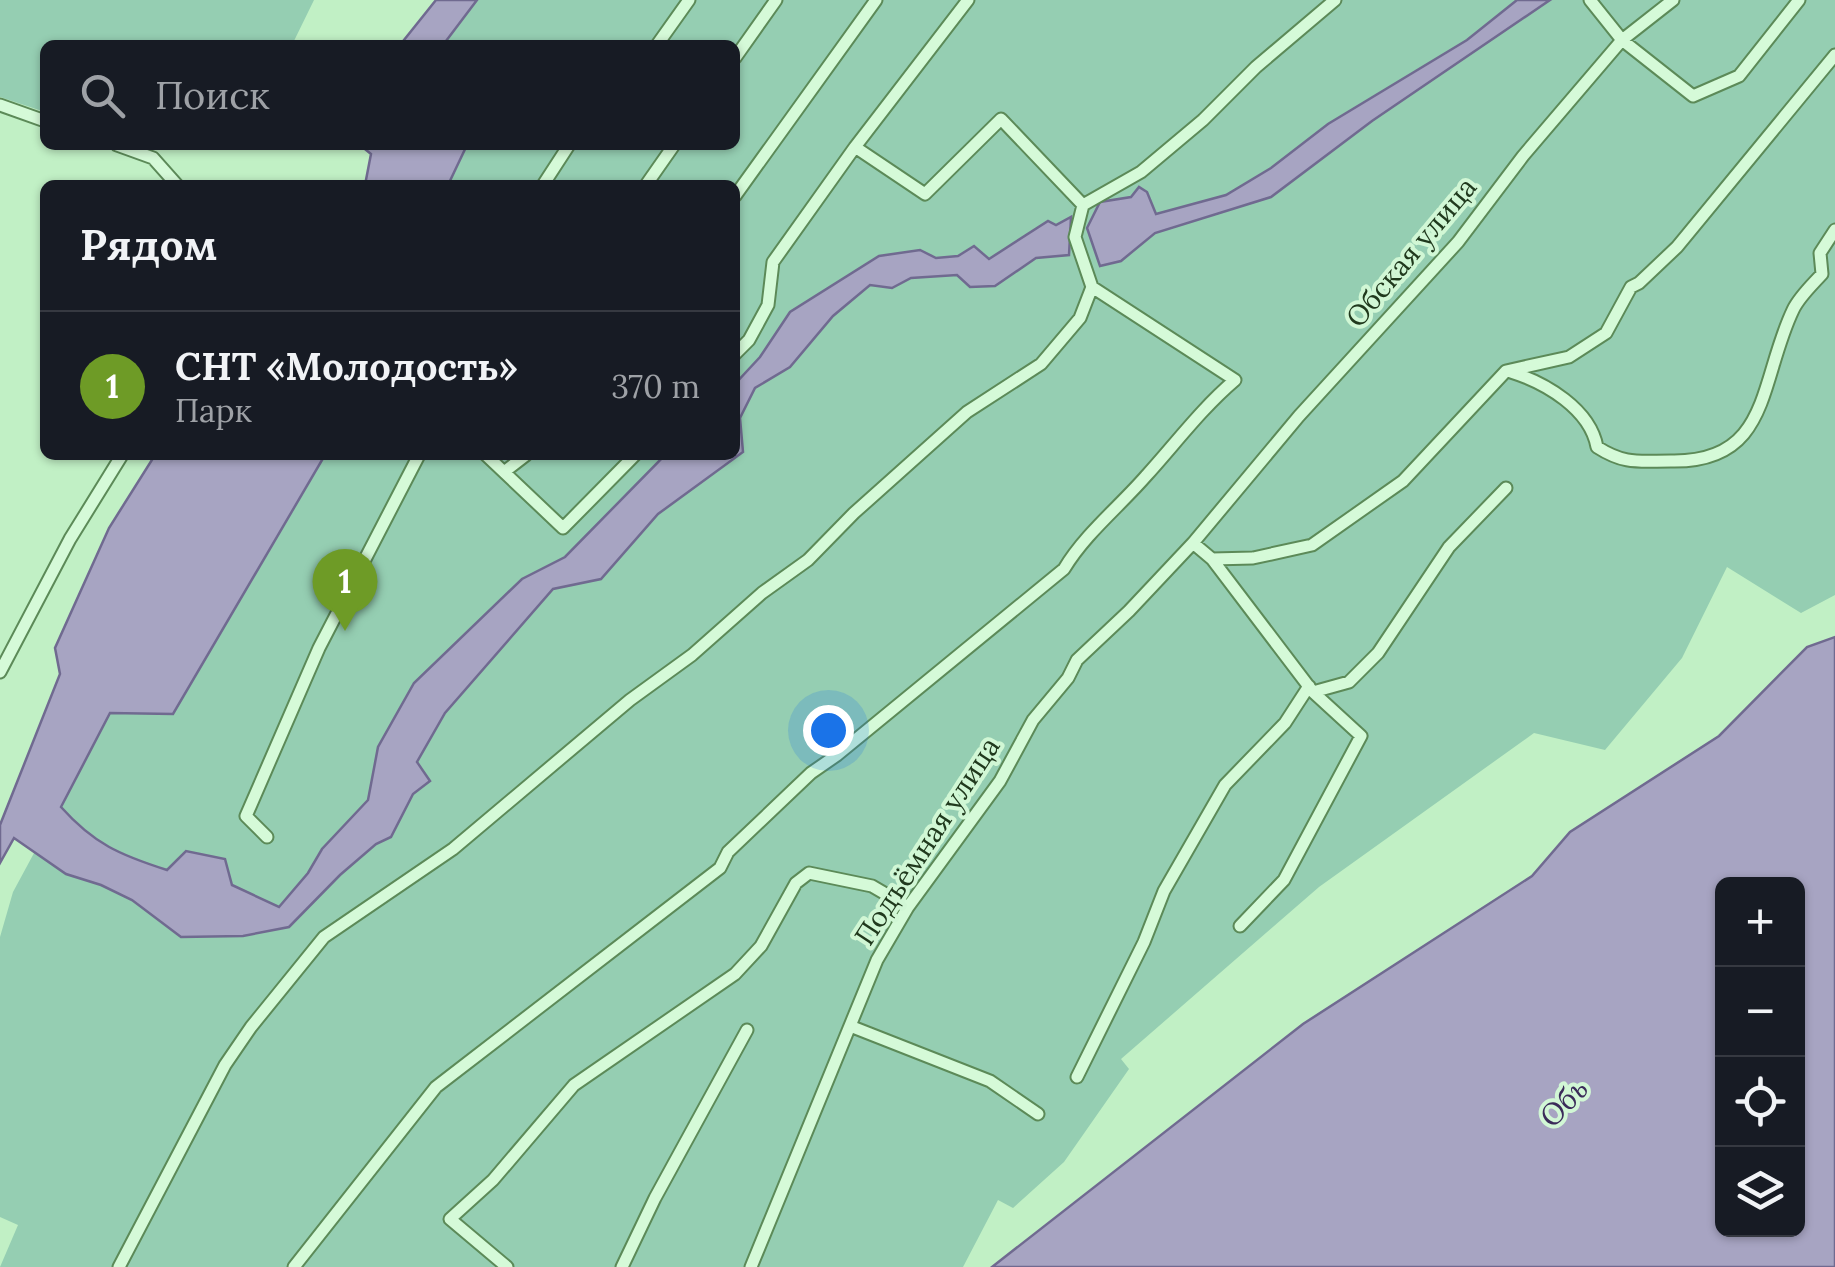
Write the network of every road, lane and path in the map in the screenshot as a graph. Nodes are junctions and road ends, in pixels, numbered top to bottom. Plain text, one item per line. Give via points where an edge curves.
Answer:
1 (689, 0) edge
2 (776, 0) edge
3 (876, 0) edge
4 (968, 0) edge
5 (1335, 0) edge
6 (1590, 0) edge
7 (1673, 0) edge
8 (1799, 0) edge
9 (661, 40) edge
10 (1622, 40) junction
11 (740, 51) edge
12 (1835, 54) edge
13 (0, 105) edge
14 (40, 118) edge
15 (855, 147) junction
16 (130, 150) edge
17 (566, 150) edge
18 (670, 150) edge
19 (173, 180) edge
20 (546, 180) edge
21 (650, 180) edge
22 (740, 189) edge
23 (1083, 205) junction
24 (1835, 230) edge
25 (1092, 287) junction
26 (740, 349) edge
27 (1506, 371) junction
28 (119, 460) edge
29 (416, 460) edge
30 (491, 460) edge
31 (520, 460) edge
32 (630, 460) edge
33 (504, 472) junction
34 (1506, 488) dead end
35 (1192, 543) junction
36 (1212, 559) junction
37 (0, 672) edge
38 (1311, 688) junction
39 (267, 837) dead end
40 (908, 907) junction
41 (1240, 926) dead end
42 (850, 1026) junction
43 (747, 1030) dead end
44 (1076, 1076) dead end
45 (1038, 1114) dead end
46 (119, 1267) edge
47 (294, 1267) edge
48 (506, 1267) edge
49 (622, 1267) edge
50 (751, 1267) edge

1 - 9 street
2 - 11 street
3 - 22 street
4 - 15 street
5 - 23 street via 1140,172
6 - 10 street
7 - 10 street, Обская улица
8 - 10 street via 1739,76 1693,96
10 - 35 street, Обская улица via 1458,242
12 - 27 street via 1678,248 1631,286 1606,332 1569,357
13 - 14 street
15 - 23 street via 925,194 1001,120
15 - 26 street via 773,262 768,305
16 - 19 street via 153,158
17 - 20 street
18 - 21 street
23 - 25 street via 1075,237
24 - 27 street via 1820,253 1822,274 1794,307 1750,429 1728,451 1698,462 1618,460 1597,447 1594,430 1574,408 1536,380
25 - 46 street via 1080,318 1041,364 967,412 808,560 453,849 324,936 226,1065
25 - 47 street via 1235,380 1064,569 811,772 728,852 720,868 436,1087
27 - 36 street via 1403,481 1312,545
28 - 37 street
29 - 39 street via 314,658 246,816
30 - 33 street
31 - 33 street
32 - 33 street via 563,528
34 - 38 street via 1449,548 1378,653 1349,682
35 - 36 street
35 - 40 street, Подъёмная улица via 1077,660
36 - 38 street
38 - 41 street via 1361,736 1284,880
38 - 44 street via 1225,785 1164,891
40 - 42 street, Подъёмная улица
40 - 48 street via 872,886 809,873 796,883 761,946 735,974 574,1085 493,1180 450,1219
42 - 45 street via 990,1081
42 - 50 street, Подъёмная улица
43 - 49 street

